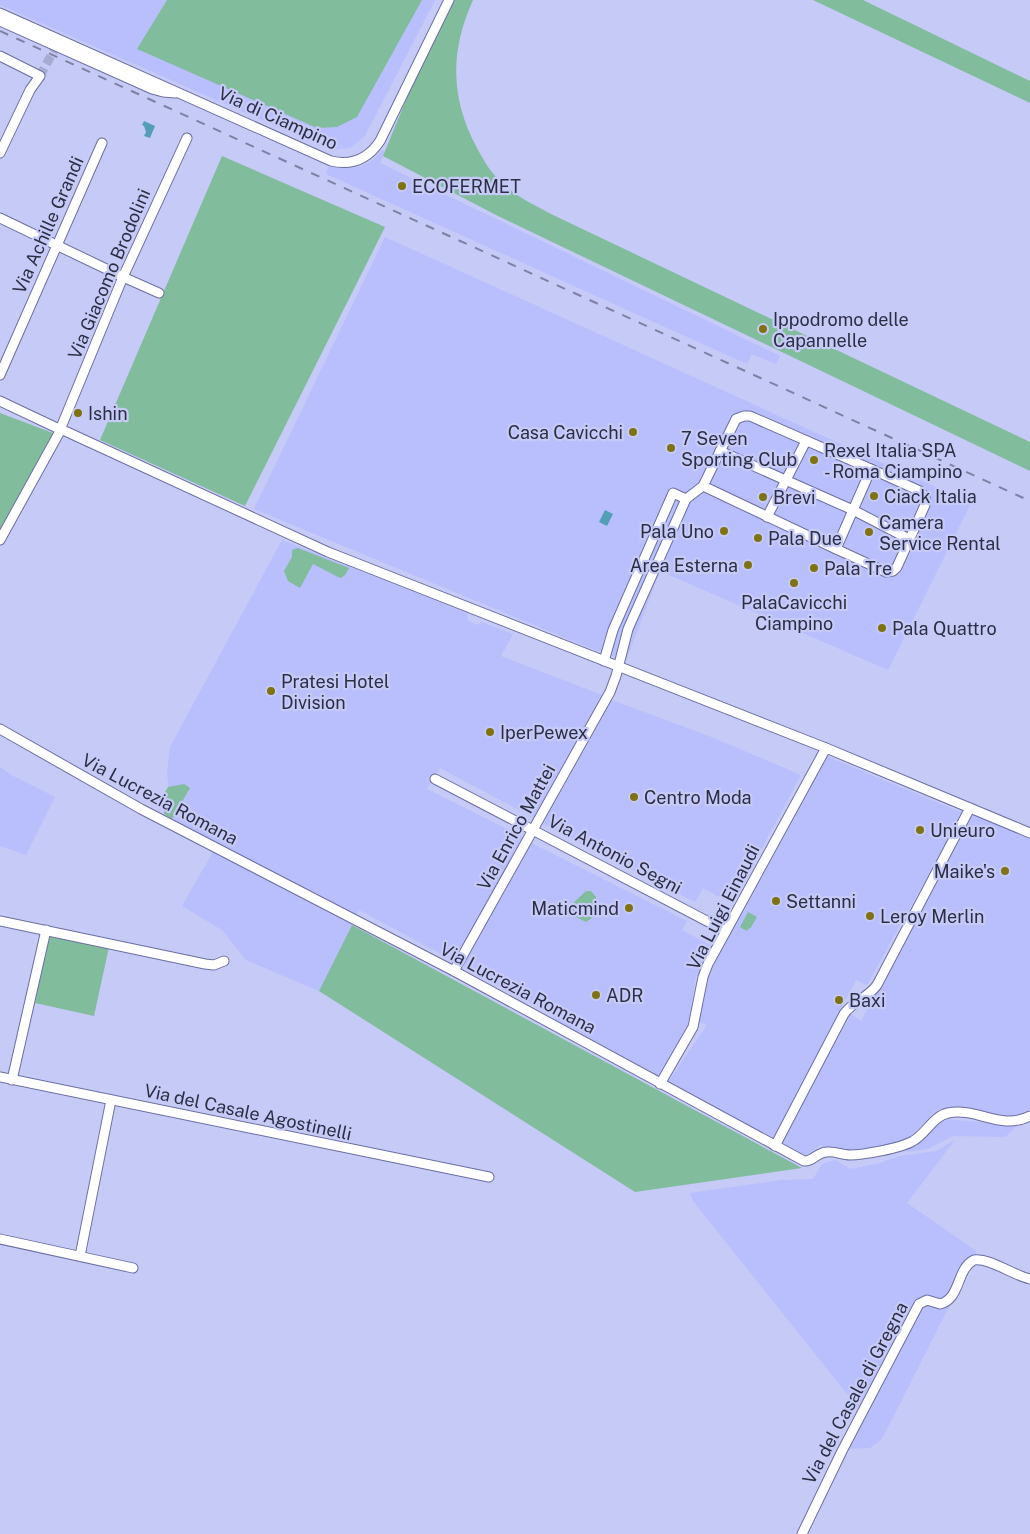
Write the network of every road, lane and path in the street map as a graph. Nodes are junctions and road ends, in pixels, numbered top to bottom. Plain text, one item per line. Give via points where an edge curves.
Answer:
1 (450, 0) edge
2 (0, 13) edge
3 (0, 22) edge
4 (0, 56) edge
5 (180, 93) junction
6 (187, 138) dead end
7 (102, 143) dead end
8 (0, 152) edge
9 (0, 218) edge
10 (56, 245) junction
11 (123, 278) junction
12 (159, 293) dead end
13 (0, 375) edge
14 (0, 401) edge
15 (61, 429) junction
16 (806, 441) junction
17 (720, 451) junction
18 (871, 470) junction
19 (786, 480) junction
20 (702, 486) junction
21 (686, 499) junction
22 (853, 510) junction
23 (767, 517) junction
24 (0, 540) edge
25 (910, 540) junction
26 (836, 550) junction
27 (604, 661) junction
28 (618, 669) junction
29 (0, 729) edge
30 (826, 748) junction
31 (435, 779) dead end
32 (970, 808) junction
33 (532, 829) junction
34 (1030, 833) edge
35 (0, 920) edge
36 (46, 930) junction
37 (726, 931) junction
38 (224, 961) dead end
39 (454, 971) junction
40 (0, 1077) edge
41 (12, 1080) junction
42 (660, 1084) junction
43 (111, 1100) junction
44 (1030, 1116) edge
45 (775, 1146) junction
46 (489, 1178) dead end
47 (0, 1239) edge
48 (80, 1256) junction
49 (133, 1268) dead end
50 (1030, 1279) edge
51 (802, 1534) edge

1 - 5 street, Via di Ciampino via 382,138 372,152 356,161 343,163 331,160
2 - 5 street, Via di Ciampino
3 - 5 street via 152,89
4 - 8 street via 40,76 28,92
6 - 11 street, Via Giacomo Brodolini
7 - 10 street, Via Achille Grandi
9 - 10 street
10 - 11 street
10 - 13 street, Via Achille Grandi
11 - 12 street
11 - 15 street, Via Giacomo Brodolini
14 - 15 street
15 - 24 street, Via Giacomo Brodolini
15 - 27 street via 328,552
16 - 17 street via 744,416 734,421
16 - 18 street
16 - 19 street
17 - 19 street
17 - 20 street
18 - 22 street
18 - 25 street via 919,491 925,497 926,503
19 - 22 street
19 - 23 street
20 - 21 street
20 - 23 street
21 - 27 street via 673,493 613,630
21 - 28 street, Via Enrico Mattei via 628,629
22 - 25 street
22 - 26 street
23 - 26 street
25 - 26 street via 897,567 890,572
27 - 28 street
28 - 30 street
28 - 33 street, Via Enrico Mattei via 607,698
29 - 39 street, Via Lucrezia Romana via 141,809
30 - 32 street
30 - 37 street, Via Luigi Einaudi
31 - 33 street, Via Antonio Segni
32 - 34 street
32 - 45 street via 877,985 844,1014
33 - 37 street, Via Antonio Segni
33 - 39 street, Via Enrico Mattei
35 - 36 street
36 - 38 street via 205,964
36 - 41 street
37 - 42 street, Via Luigi Einaudi via 705,971 692,1030
39 - 42 street, Via Lucrezia Romana
40 - 41 street, Via del Casale Agostinelli
41 - 43 street, Via del Casale Agostinelli
42 - 45 street, Via Lucrezia Romana
43 - 46 street, Via del Casale Agostinelli
43 - 48 street
44 - 45 street, Via Lucrezia Romana via 1010,1122 947,1113 906,1144 855,1155 824,1152 807,1162
47 - 48 street
48 - 49 street
50 - 51 street, Via del Casale di Gregna via 983,1260 972,1261 949,1300 940,1304 927,1300 918,1306

